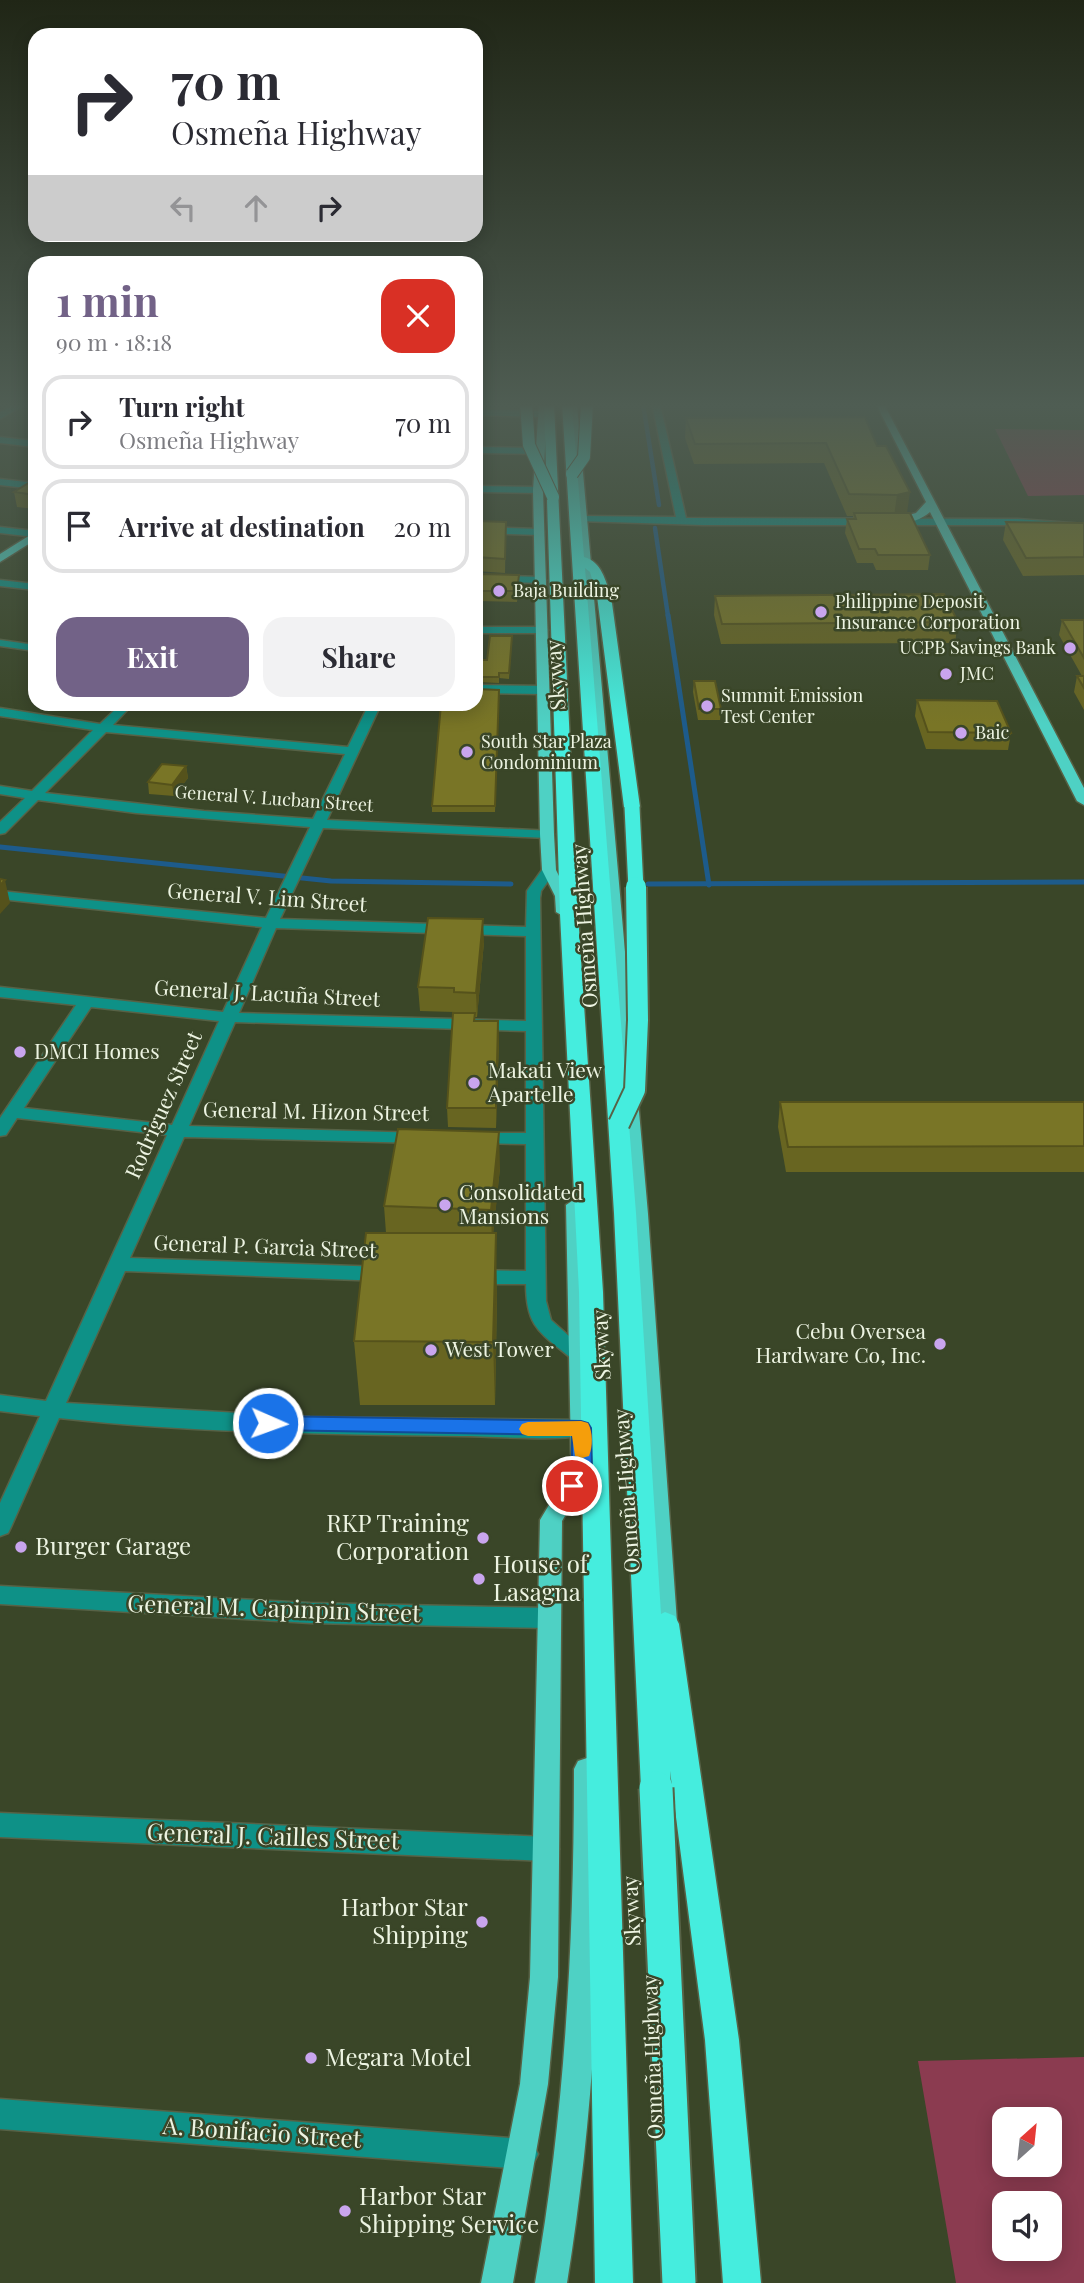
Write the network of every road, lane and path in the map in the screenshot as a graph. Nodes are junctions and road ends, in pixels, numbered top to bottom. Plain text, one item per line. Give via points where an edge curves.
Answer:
1 (542, 511) edge
2 (547, 511) edge
3 (575, 511) edge
4 (581, 511) edge
5 (680, 511) edge
6 (927, 511) edge
7 (934, 511) edge
8 (582, 519) junction
9 (682, 521) junction
10 (886, 522) junction
11 (941, 522) junction
12 (1084, 527) edge
13 (0, 530) edge
14 (483, 530) edge
15 (539, 531) junction
16 (28, 533) edge
17 (28, 539) edge
18 (0, 559) edge
19 (585, 561) junction
20 (483, 578) edge
21 (541, 580) junction
22 (0, 583) edge
23 (28, 586) edge
24 (483, 630) edge
25 (542, 630) junction
26 (0, 643) edge
27 (28, 648) edge
28 (483, 689) edge
29 (544, 690) junction
30 (120, 711) edge
31 (372, 711) edge
32 (0, 712) edge
33 (102, 728) junction
34 (352, 751) junction
35 (0, 790) edge
36 (34, 796) junction
37 (1084, 801) edge
38 (319, 824) junction
39 (0, 830) edge
40 (547, 834) junction
41 (549, 870) junction
42 (0, 895) edge
43 (271, 923) junction
44 (532, 932) junction
45 (0, 992) edge
46 (86, 1002) junction
47 (228, 1017) junction
48 (533, 1026) junction
49 (13, 1112) junction
50 (619, 1124) junction
51 (0, 1130) edge
52 (177, 1131) junction
53 (535, 1139) junction
54 (118, 1264) junction
55 (401, 1275) edge
56 (456, 1277) edge
57 (537, 1278) junction
58 (579, 1354) junction
59 (0, 1404) edge
60 (52, 1411) junction
61 (581, 1428) junction
62 (582, 1469) junction
63 (0, 1527) edge
64 (0, 1595) edge
65 (548, 1618) junction
66 (665, 1624) junction
67 (0, 1825) edge
68 (546, 1849) junction
69 (0, 2114) edge
70 (523, 2154) junction
71 (689, 2221) junction
72 (497, 2283) edge
73 (551, 2283) edge
74 (614, 2283) edge
75 (677, 2283) edge
76 (692, 2283) edge
77 (742, 2283) edge

1 - 15 main road, Osmeña Highway
2 - 74 highway, Skyway via 562,676 569,914 591,1292
3 - 50 highway, Skyway
4 - 8 main road, Osmeña Highway
5 - 9 street
6 - 10 main road
7 - 11 main road
8 - 9 street
8 - 19 main road, Osmeña Highway
9 - 10 street
10 - 11 street
11 - 12 street
11 - 37 main road
13 - 16 street
14 - 15 street
15 - 21 main road, Osmeña Highway
17 - 18 main road
19 - 50 highway, bridge via 596,571 604,596 632,807 638,1020 635,1090
19 - 66 main road, Osmeña Highway via 639,1214
20 - 21 street
21 - 25 main road, Osmeña Highway
22 - 23 street
24 - 25 street
25 - 29 main road, Osmeña Highway
26 - 27 street
28 - 29 street
29 - 40 main road, Osmeña Highway
30 - 33 street
31 - 34 street, Rodriguez Street
32 - 33 street
33 - 34 street
33 - 36 street
34 - 38 street, Rodriguez Street
35 - 36 street, General V. Lucban Street
36 - 38 street, General V. Lucban Street
36 - 39 street
38 - 40 street, General V. Lucban Street
38 - 43 street, Rodriguez Street
40 - 41 main road, Osmeña Highway
41 - 44 street, Osmeña Highway via 534,891
41 - 58 main road, Osmeña Highway via 562,896
42 - 43 street, General V. Lim Street
43 - 44 street, General V. Lim Street
43 - 47 street, Rodriguez Street
44 - 48 street, Osmeña Highway
45 - 46 street, General J. Lacuña Street
46 - 47 street, General J. Lacuña Street
46 - 49 street
47 - 48 street, General J. Lacuña Street
47 - 52 street, Rodriguez Street
48 - 53 street, Osmeña Highway
49 - 51 street
49 - 52 street, General M. Hizon Street
50 - 75 highway, Skyway, bridge
52 - 53 street, General M. Hizon Street
52 - 54 street, Rodriguez Street
53 - 57 street, Osmeña Highway
54 - 55 street, General P. Garcia Street
54 - 60 street, Rodriguez Street
56 - 57 street
57 - 58 street, Osmeña Highway via 542,1324
58 - 61 main road, Osmeña Highway
59 - 60 street
60 - 61 street via 353,1426
60 - 63 street, Rodriguez Street
61 - 62 main road, Osmeña Highway
62 - 65 main road, Osmeña Highway via 551,1520
62 - 73 main road, Osmeña Highway via 584,1923 570,2157
64 - 65 street, General M. Capinpin Street via 310,1612
65 - 68 main road, Osmeña Highway
66 - 71 main road, Osmeña Highway
66 - 77 highway via 722,2040
67 - 68 street, General J. Cailles Street
68 - 70 main road, Osmeña Highway via 544,1977
69 - 70 street, A. Bonifacio Street
70 - 72 main road, Osmeña Highway
71 - 75 main road
71 - 76 main road, Osmeña Highway

